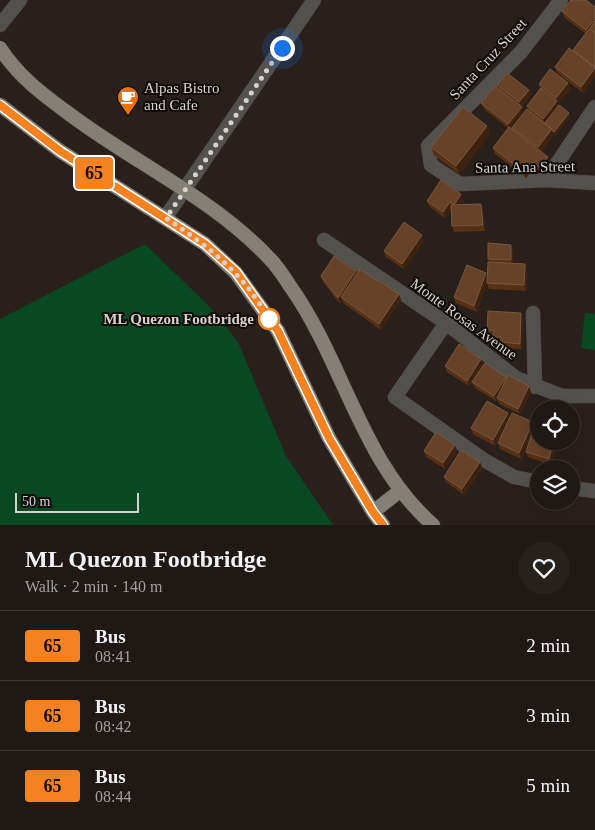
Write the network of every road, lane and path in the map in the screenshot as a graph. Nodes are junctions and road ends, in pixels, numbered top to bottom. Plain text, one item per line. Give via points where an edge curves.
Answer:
1 (20, 0) edge
2 (314, 0) edge
3 (561, 0) edge
4 (0, 25) edge
5 (0, 48) edge
6 (0, 104) edge
7 (595, 107) edge
8 (431, 165) joint
9 (546, 180) junction
10 (595, 183) edge
11 (185, 190) junction
12 (166, 218) junction
13 (324, 240) dead end
14 (533, 312) dead end
15 (446, 323) junction
16 (535, 387) junction
17 (595, 396) edge
18 (530, 480) edge
19 (580, 489) edge
20 (400, 490) junction
21 (595, 491) edge
22 (373, 512) junction
23 (383, 525) edge
24 (433, 525) edge

1 - 4 street
2 - 11 street
3 - 8 street, Santa Cruz Street via 521,52 428,146
5 - 11 main road via 32,86 88,128
6 - 12 main road via 60,151
7 - 9 street
8 - 9 street, Santa Ana Street via 460,184
9 - 10 street, Santa Ana Street
11 - 12 street
11 - 20 main road via 271,259 305,307 370,444
12 - 22 main road via 205,244 236,272 278,331 329,438
13 - 15 street, Monte Rosas Avenue
14 - 16 street
15 - 16 street, Monte Rosas Avenue via 516,378
15 - 18 street via 395,397 484,460 514,477
16 - 17 street, Monte Rosas Avenue via 562,396
19 - 21 street
20 - 22 main road
20 - 24 main road
22 - 23 main road

